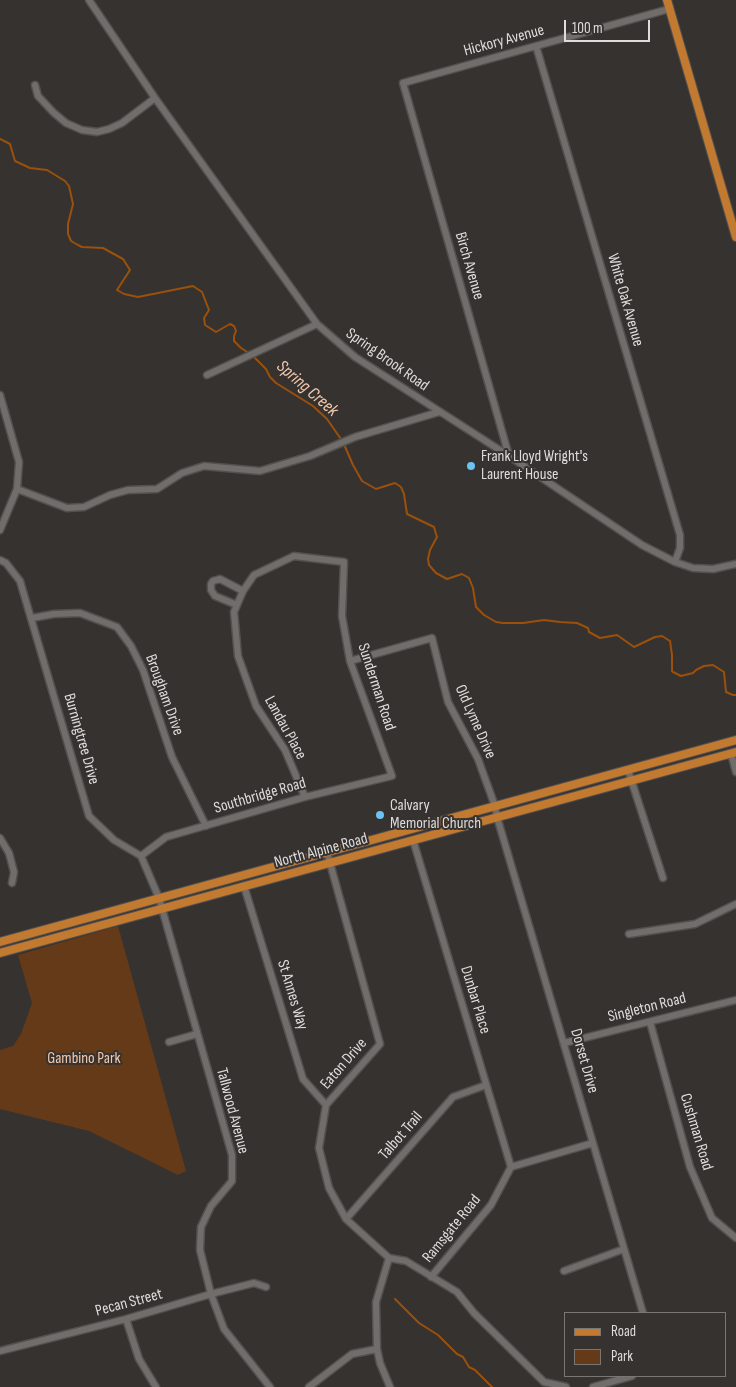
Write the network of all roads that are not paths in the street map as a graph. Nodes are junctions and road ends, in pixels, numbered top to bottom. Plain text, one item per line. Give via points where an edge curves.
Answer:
1 (89, 0) edge
2 (666, 0) edge
3 (669, 9) junction
4 (536, 46) junction
5 (403, 83) joint
6 (34, 85) dead end
7 (155, 98) junction
8 (736, 237) edge
9 (317, 324) junction
10 (207, 375) dead end
11 (0, 395) edge
12 (440, 412) junction
13 (509, 456) junction
14 (17, 489) junction
15 (0, 530) edge
16 (0, 560) edge
17 (675, 562) junction
18 (736, 564) edge
19 (243, 591) junction
20 (235, 608) junction
21 (32, 618) junction
22 (350, 661) junction
23 (736, 740) edge
24 (734, 752) edge
25 (628, 770) junction
26 (736, 772) edge
27 (392, 776) joint
28 (632, 780) junction
29 (305, 797) junction
30 (495, 806) junction
31 (497, 817) junction
32 (206, 826) junction
33 (0, 838) edge
34 (413, 840) junction
35 (327, 852) junction
36 (141, 856) junction
37 (329, 863) junction
38 (663, 878) dead end
39 (12, 883) dead end
40 (244, 886) junction
41 (159, 898) junction
42 (736, 904) edge
43 (162, 909) junction
44 (629, 934) dead end
45 (0, 942) edge
46 (0, 953) edge
47 (736, 1000) edge
48 (650, 1022) junction
49 (197, 1034) junction
50 (169, 1042) dead end
51 (564, 1043) junction
52 (486, 1085) junction
53 (326, 1105) junction
54 (593, 1144) junction
55 (511, 1167) junction
56 (346, 1219) junction
57 (736, 1238) edge
58 (624, 1249) junction
59 (389, 1258) junction
60 (564, 1271) dead end
61 (431, 1277) junction
62 (266, 1287) dead end
63 (211, 1294) junction
64 (643, 1312) edge
65 (126, 1319) junction
66 (377, 1348) junction
67 (0, 1351) edge
68 (628, 1377) edge
69 (156, 1387) edge
70 (270, 1387) edge
71 (309, 1387) edge
72 (390, 1387) edge
73 (566, 1387) edge
74 (593, 1387) edge

1 - 7 street, Spring Brook Road
2 - 3 main road
3 - 4 street, Hickory Avenue
3 - 8 main road
4 - 5 street, Hickory Avenue
4 - 17 street, White Oak Avenue via 680,535
5 - 13 street, Birch Avenue
6 - 7 street via 38,96 66,123 97,132 122,122
7 - 9 street, Spring Brook Road
9 - 10 street
9 - 12 street, Spring Brook Road via 355,357
11 - 14 street via 19,462
12 - 13 street, Spring Brook Road
12 - 14 street via 355,437 310,456 260,471 204,466 182,473 157,489 128,490 84,507 67,508
13 - 17 street, Spring Brook Road via 641,544
14 - 15 street
16 - 21 street, Burningtree Drive via 20,581
17 - 18 street, Spring Brook Road via 693,568 713,569
19 - 20 street, Sunderman Road
19 - 20 street via 220,579 211,584 215,596
19 - 22 street, Sunderman Road via 254,575 294,556 344,562 342,616
20 - 29 street, Landau Place via 238,656 256,706 285,750
21 - 32 street, Brougham Drive via 80,613 117,627 143,670 172,757
21 - 36 street, Burningtree Drive via 89,816 114,840
22 - 27 street, Sunderman Road
22 - 30 street, Old Lyme Drive via 432,638 448,702 478,759
23 - 25 main road, North Alpine Road
24 - 26 street
24 - 28 main road, North Alpine Road
25 - 28 street
25 - 30 main road, North Alpine Road
27 - 29 street, Southbridge Road
28 - 31 main road, North Alpine Road
28 - 38 street
29 - 32 street, Southbridge Road
30 - 31 street, Old Lyme Drive
30 - 35 main road, North Alpine Road
31 - 34 main road, North Alpine Road
31 - 51 street, Dorset Drive
32 - 36 street, Southbridge Road via 166,838
33 - 39 street via 9,853 14,872
34 - 37 main road, North Alpine Road
34 - 52 street, Dunbar Place
35 - 37 street, Eaton Drive
35 - 41 main road, North Alpine Road
36 - 41 street
37 - 40 main road, North Alpine Road
37 - 53 street, Eaton Drive via 380,1044
40 - 43 main road, North Alpine Road
40 - 53 street, St Annes Way via 303,1079
41 - 43 street
41 - 45 main road, North Alpine Road
42 - 44 street via 694,924
43 - 46 main road, North Alpine Road
43 - 49 street, Tallwood Avenue
47 - 48 street, Singleton Road
48 - 51 street, Singleton Road
48 - 57 street, Cushman Road via 690,1166 712,1218
49 - 50 street
49 - 63 street, Tallwood Avenue via 232,1155 232,1181 211,1206 201,1227 200,1250
51 - 54 street, Dorset Drive
52 - 55 street, Dunbar Place
52 - 56 street, Talbot Trail via 453,1097
53 - 56 street, Eaton Drive via 319,1148 329,1188
54 - 55 street
54 - 58 street, Dorset Drive
55 - 61 street, Ramsgate Road via 491,1205
56 - 59 street, Eaton Drive
58 - 60 street
58 - 64 street, Dorset Drive
59 - 61 street, Eaton Drive via 406,1261
59 - 66 street via 376,1302
61 - 73 street, Eaton Drive via 457,1292 544,1382
62 - 63 street, Pecan Street via 254,1283
63 - 65 street, Pecan Street
63 - 70 street, Tallwood Avenue via 224,1329
65 - 67 street, Pecan Street
65 - 69 street via 139,1359
66 - 71 street via 352,1354
66 - 72 street
68 - 74 street

